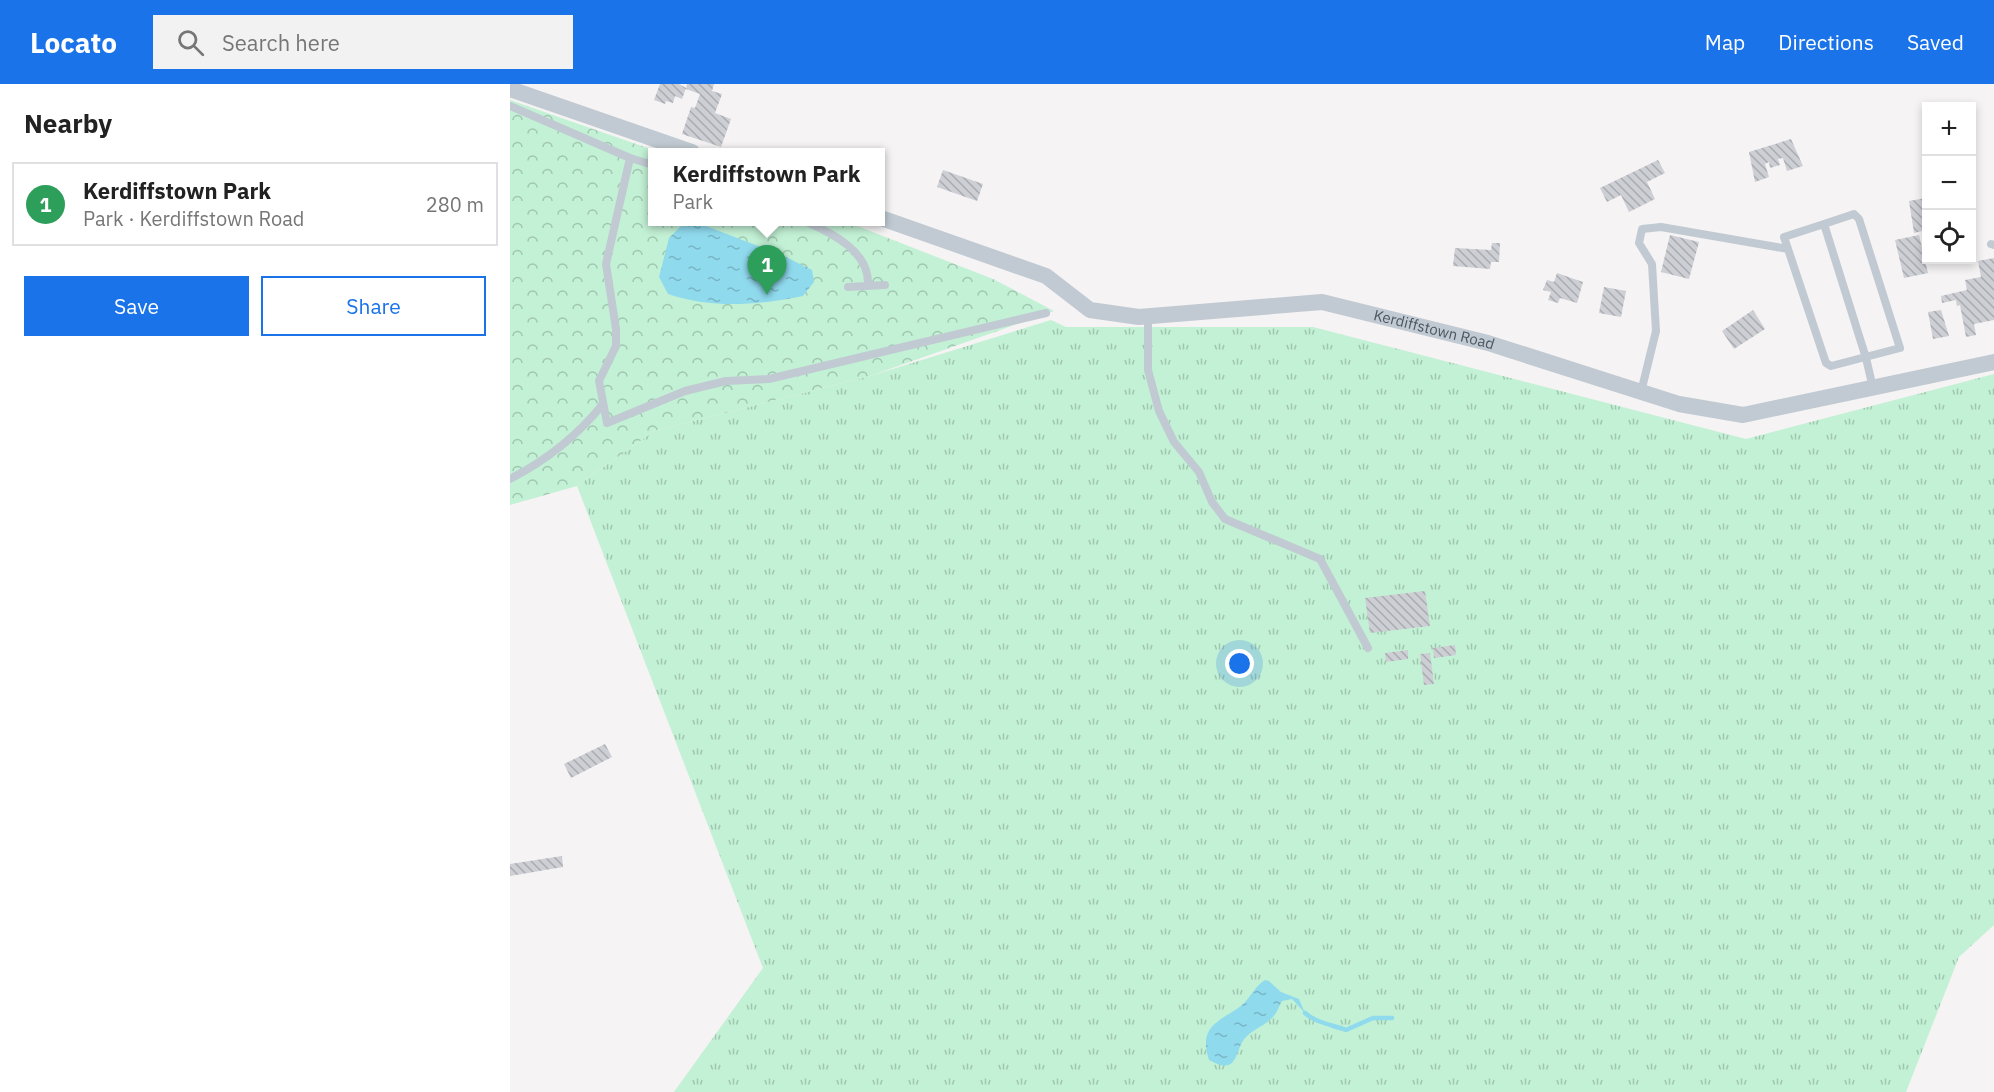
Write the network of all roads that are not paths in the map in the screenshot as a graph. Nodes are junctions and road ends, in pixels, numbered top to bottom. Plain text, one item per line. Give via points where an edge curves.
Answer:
1 (510, 89) edge
2 (510, 106) edge
3 (678, 148) edge
4 (630, 158) junction
5 (648, 163) edge
6 (885, 219) edge
7 (1824, 224) junction
8 (814, 226) edge
9 (1788, 249) junction
10 (868, 284) junction
11 (885, 285) dead end
12 (848, 288) dead end
13 (1046, 314) dead end
14 (1148, 316) junction
15 (1866, 358) junction
16 (1994, 362) edge
17 (1873, 387) junction
18 (1641, 392) junction
19 (603, 404) junction
20 (510, 479) edge
21 (1368, 648) dead end

1 - 3 street
2 - 4 lane
4 - 5 lane
4 - 19 lane via 606,264 616,346 599,381
6 - 14 street, Kerdiffstown Road via 1046,276 1090,310
7 - 9 lane via 1784,237
7 - 15 lane
7 - 15 lane via 1854,214 1860,219 1900,348
8 - 10 lane via 857,252 868,270
9 - 15 lane via 1826,363 1831,366
9 - 18 lane via 1661,227 1642,229 1639,243 1652,264 1656,331
10 - 11 lane
10 - 12 lane
13 - 19 lane via 769,379 726,381 685,391 607,423
14 - 18 street, Kerdiffstown Road via 1322,302 1488,343
14 - 21 lane via 1148,370 1159,411 1174,442 1199,472 1212,502 1225,519 1320,559
15 - 17 lane
16 - 17 street, Kerdiffstown Road
17 - 18 street, Kerdiffstown Road via 1743,415 1679,404
19 - 20 lane via 569,439

